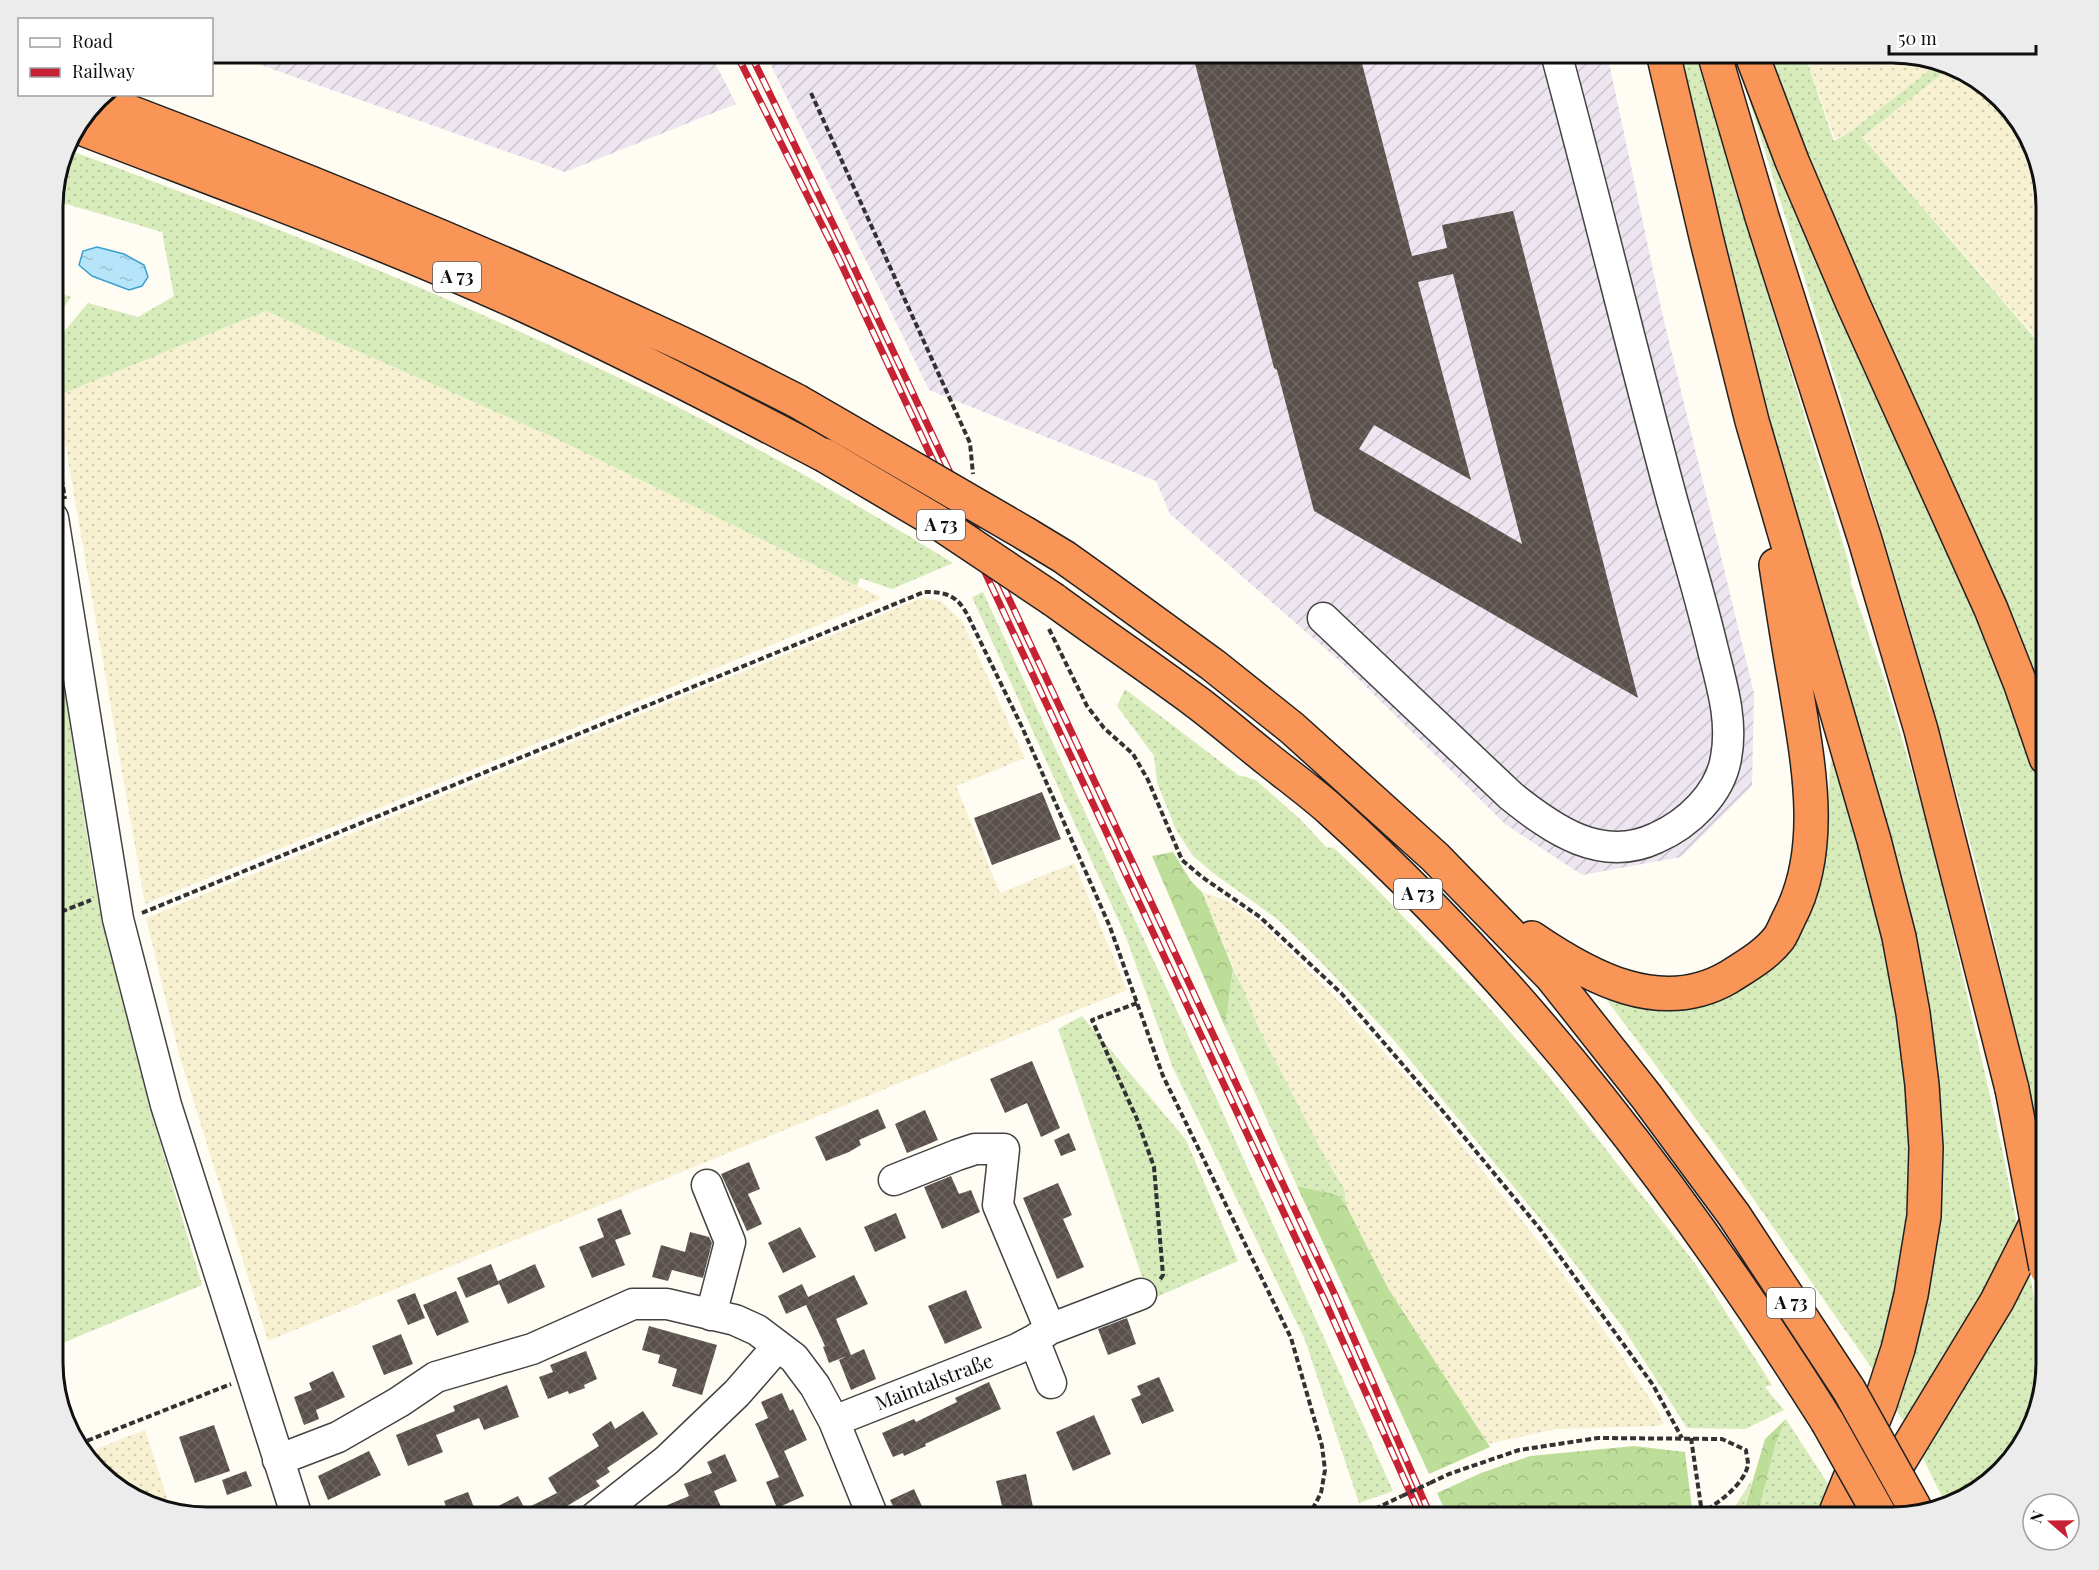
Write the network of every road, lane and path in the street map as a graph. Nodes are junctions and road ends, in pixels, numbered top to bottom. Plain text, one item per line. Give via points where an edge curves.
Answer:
1 (1559, 63) edge
2 (1667, 63) edge
3 (1717, 63) edge
4 (1755, 63) edge
5 (811, 93) dead end
6 (107, 103) edge
7 (85, 130) edge
8 (1752, 421) junction
9 (973, 476) dead end
10 (63, 534) edge
11 (1050, 611) junction
12 (1323, 618) dead end
13 (2036, 729) edge
14 (1480, 903) junction
15 (116, 905) junction
16 (63, 913) edge
17 (1137, 1003) junction
18 (894, 1180) dead end
19 (707, 1185) dead end
20 (2036, 1215) edge
21 (2036, 1224) edge
22 (1140, 1294) joint
23 (711, 1315) junction
24 (1042, 1334) junction
25 (778, 1346) junction
26 (249, 1368) junction
27 (1052, 1383) dead end
28 (834, 1421) junction
29 (1682, 1438) junction
30 (1692, 1438) junction
31 (86, 1441) edge
32 (278, 1460) junction
33 (1913, 1505) edge
34 (293, 1507) edge
35 (609, 1507) edge
36 (869, 1507) edge
37 (1314, 1507) edge
38 (1379, 1507) edge
39 (1701, 1507) edge
40 (1711, 1507) edge
41 (1838, 1507) edge
42 (1872, 1507) edge
43 (1875, 1507) edge

1 - 12 street via 1726,701 1726,760 1717,784 1702,807 1659,837 1617,847 1580,841 1540,819 1511,796
2 - 8 highway
3 - 20 highway, bridge via 1921,730 2012,1089
4 - 13 highway via 1796,172 1990,609
5 - 9 path via 970,442
6 - 14 highway, A 73, bridge via 422,228 665,335 797,401 1026,534 1213,665 1292,728 1435,856
7 - 11 highway, A 73, bridge via 367,239 526,307 659,370 824,455 936,521
8 - 14 highway via 1805,741 1811,811 1808,860 1797,904 1779,938 1752,963 1718,983 1687,993 1649,993 1618,985 1565,961
8 - 41 highway via 1899,937 1922,1085 1926,1148 1924,1216 1911,1295 1880,1404
10 - 15 street
11 - 29 path via 1087,706 1133,754 1182,860 1260,917 1341,993 1540,1229 1653,1385
11 - 43 highway, A 73, bridge via 1198,704 1330,810 1426,902 1531,1015 1622,1125 1723,1263 1827,1420
14 - 33 highway, A 73, bridge via 1552,977 1734,1215 1849,1390
15 - 16 path
15 - 17 path via 137,915 924,592 938,592 961,604 1022,728 1110,927
15 - 26 street via 166,1105
17 - 22 path via 1092,1020 1154,1167 1162,1275 1155,1287
17 - 37 path via 1163,1076 1290,1338 1322,1446 1325,1470
18 - 24 street via 975,1149 1004,1149 999,1205
19 - 23 street via 730,1242
21 - 42 highway via 1997,1300
22 - 24 street, Maintalstraße
23 - 25 street via 757,1330
23 - 32 street via 667,1304 633,1304 532,1348 436,1377 338,1437
24 - 27 street
24 - 28 street, Maintalstraße via 1017,1349
25 - 28 street via 794,1358 816,1386
25 - 35 street via 737,1393 667,1460
26 - 31 path
26 - 32 street
28 - 36 street
29 - 30 path
29 - 38 path, bridge via 1598,1438 1519,1450 1449,1474
30 - 39 path
30 - 40 path via 1722,1439 1746,1450 1748,1465 1739,1482
32 - 34 street

